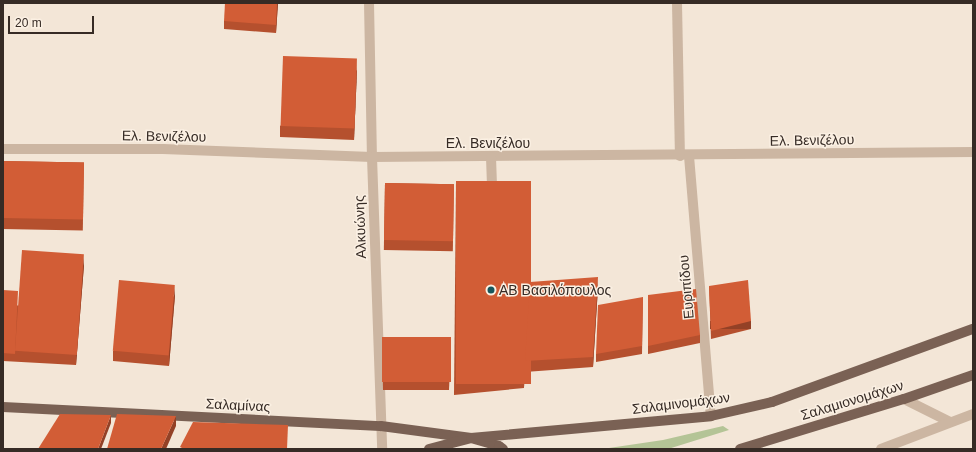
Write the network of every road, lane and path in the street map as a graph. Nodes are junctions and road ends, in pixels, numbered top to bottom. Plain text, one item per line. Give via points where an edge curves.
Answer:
1 (369, 3) edge
2 (677, 3) edge
3 (3, 149) edge
4 (973, 152) edge
5 (685, 156) junction
6 (372, 157) junction
7 (492, 157) junction
8 (492, 192) edge
9 (973, 328) edge
10 (973, 375) edge
11 (904, 398) junction
12 (3, 407) edge
13 (973, 414) edge
14 (711, 416) junction
15 (950, 422) junction
16 (381, 426) junction
17 (471, 438) junction
18 (382, 449) edge
19 (429, 449) edge
20 (503, 449) edge
21 (740, 449) edge
22 (881, 449) edge

1 - 6 street, Αλκυώνης
2 - 5 street, Ευριπίδου
3 - 6 street, Ελ. Βενιζέλου via 163,149
4 - 5 street, Ελ. Βενιζέλου
5 - 7 street, Ελ. Βενιζέλου
5 - 14 street, Ευριπίδου
6 - 7 street, Ελ. Βενιζέλου
6 - 16 street, Αλκυώνης
7 - 8 street
9 - 14 main road, Σαλαμινομάχων via 772,402
10 - 11 main road, Σαλαμιονομάχων
11 - 15 street
11 - 21 main road, Σαλαμιονομάχων
12 - 16 main road, Σαλαμίνας
13 - 15 street
14 - 17 main road, Σαλαμινομάχων
15 - 22 street
16 - 17 main road, Σαλαμίνας
16 - 18 street, Αλκυώνης
17 - 19 main road, Σαλαμινομάχων
17 - 20 main road

